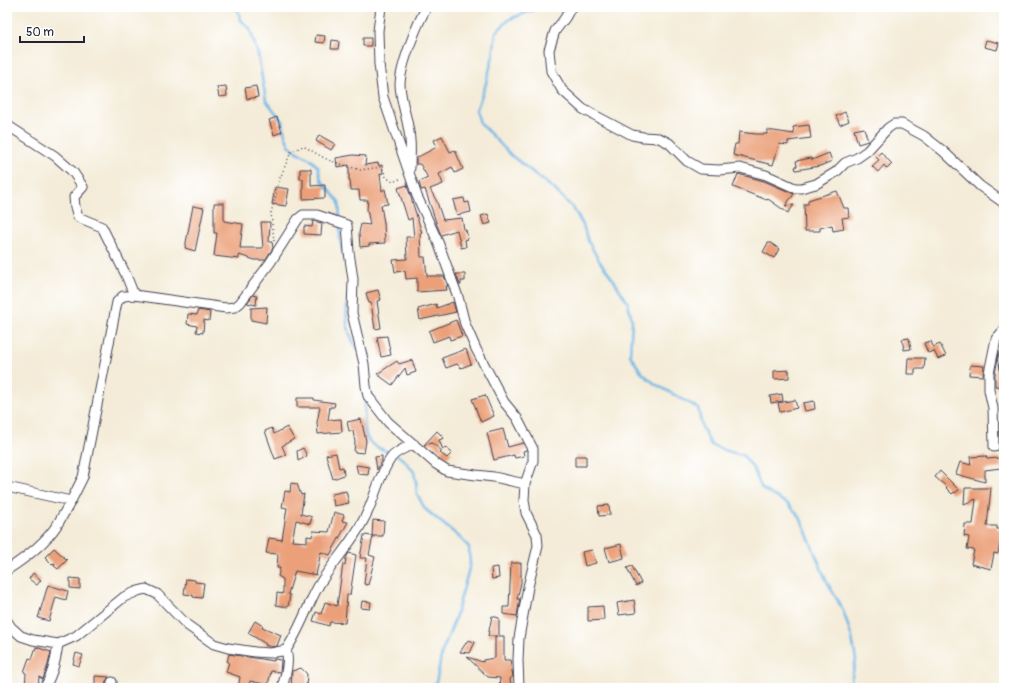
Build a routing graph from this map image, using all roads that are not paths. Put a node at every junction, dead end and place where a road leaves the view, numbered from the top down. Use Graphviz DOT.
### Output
graph roads {
  1 [pos="427,7"];
  2 [pos="571,7"];
  3 [pos="379,9"];
  4 [pos="7,125"];
  5 [pos="410,175"];
  6 [pos="1004,203"];
  7 [pos="134,295"];
  8 [pos="1004,330"];
  9 [pos="414,444"];
  10 [pos="994,447"];
  11 [pos="525,484"];
  12 [pos="7,487"];
  13 [pos="71,500"];
  14 [pos="7,570"];
  15 [pos="7,621"];
  16 [pos="58,644"];
  17 [pos="286,650"];
  18 [pos="44,688"];
  19 [pos="282,688"];
  20 [pos="519,688"];
  1 -- 5 [label="street"];
  2 -- 6 [label="street"];
  3 -- 5 [label="street"];
  4 -- 7 [label="street"];
  5 -- 11 [label="street"];
  7 -- 9 [label="street"];
  7 -- 13 [label="street"];
  8 -- 10 [label="street"];
  9 -- 11 [label="street"];
  9 -- 17 [label="street"];
  11 -- 20 [label="street"];
  12 -- 13 [label="street"];
  13 -- 14 [label="street"];
  15 -- 16 [label="street"];
  16 -- 17 [label="street"];
  16 -- 18 [label="street"];
  17 -- 19 [label="street"];
}
